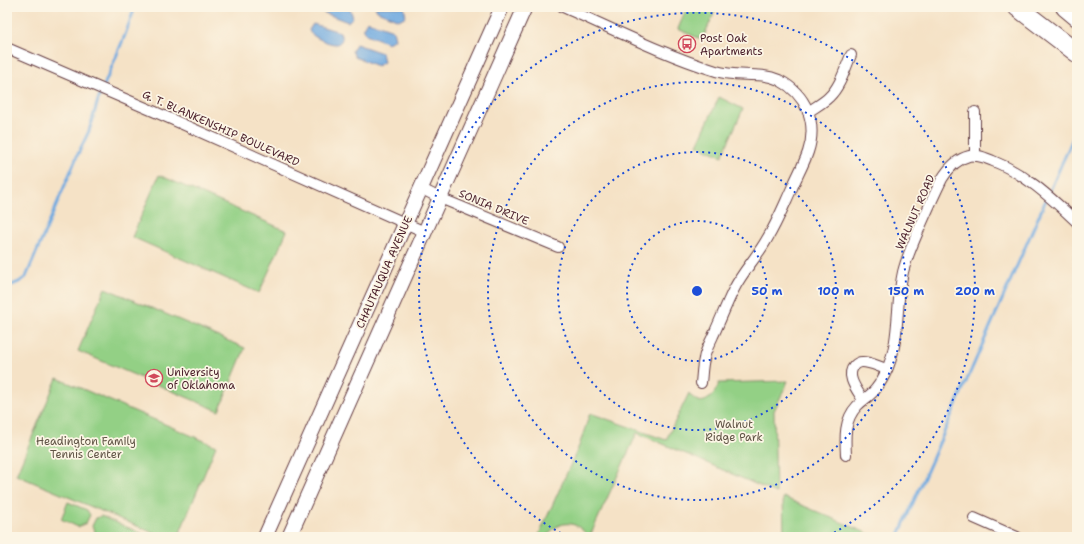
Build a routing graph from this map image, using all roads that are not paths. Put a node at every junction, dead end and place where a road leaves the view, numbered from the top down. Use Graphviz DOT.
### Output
graph roads {
  1 [pos="502,7"];
  2 [pos="525,7"];
  3 [pos="563,7"];
  4 [pos="1017,7"];
  5 [pos="1065,7"];
  6 [pos="1077,17"];
  7 [pos="7,48"];
  8 [pos="1077,53"];
  9 [pos="851,56"];
  10 [pos="808,112"];
  11 [pos="975,112"];
  12 [pos="975,156"];
  13 [pos="422,188"];
  14 [pos="440,198"];
  15 [pos="1077,222"];
  16 [pos="406,224"];
  17 [pos="424,232"];
  18 [pos="558,247"];
  19 [pos="887,369"];
  20 [pos="702,383"];
  21 [pos="863,400"];
  22 [pos="846,455"];
  23 [pos="974,518"];
  24 [pos="265,537"];
  25 [pos="289,537"];
  26 [pos="1017,537"];
  1 -- 13 [label="main road, CHAUTAUQUA AVENUE"];
  2 -- 14 [label="main road, CHAUTAUQUA AVENUE"];
  3 -- 10 [label="street"];
  4 -- 8 [label="highway"];
  5 -- 6 [label="highway"];
  7 -- 16 [label="street, G. T. BLANKENSHIP BOULEVARD"];
  9 -- 10 [label="street"];
  10 -- 20 [label="street"];
  11 -- 12 [label="street"];
  12 -- 15 [label="street"];
  12 -- 19 [label="street, WALNUT ROAD"];
  13 -- 14 [label="street, SONIA DRIVE"];
  13 -- 16 [label="main road, CHAUTAUQUA AVENUE"];
  14 -- 17 [label="main road, CHAUTAUQUA AVENUE"];
  14 -- 18 [label="street, SONIA DRIVE"];
  16 -- 17 [label="street, G. T. BLANKENSHIP BOULEVARD"];
  16 -- 24 [label="main road, CHAUTAUQUA AVENUE"];
  17 -- 25 [label="main road, CHAUTAUQUA AVENUE"];
  19 -- 21 [label="street, WALNUT ROAD"];
  19 -- 21 [label="street"];
  21 -- 22 [label="street, WALNUT ROAD"];
  23 -- 26 [label="street"];
}
